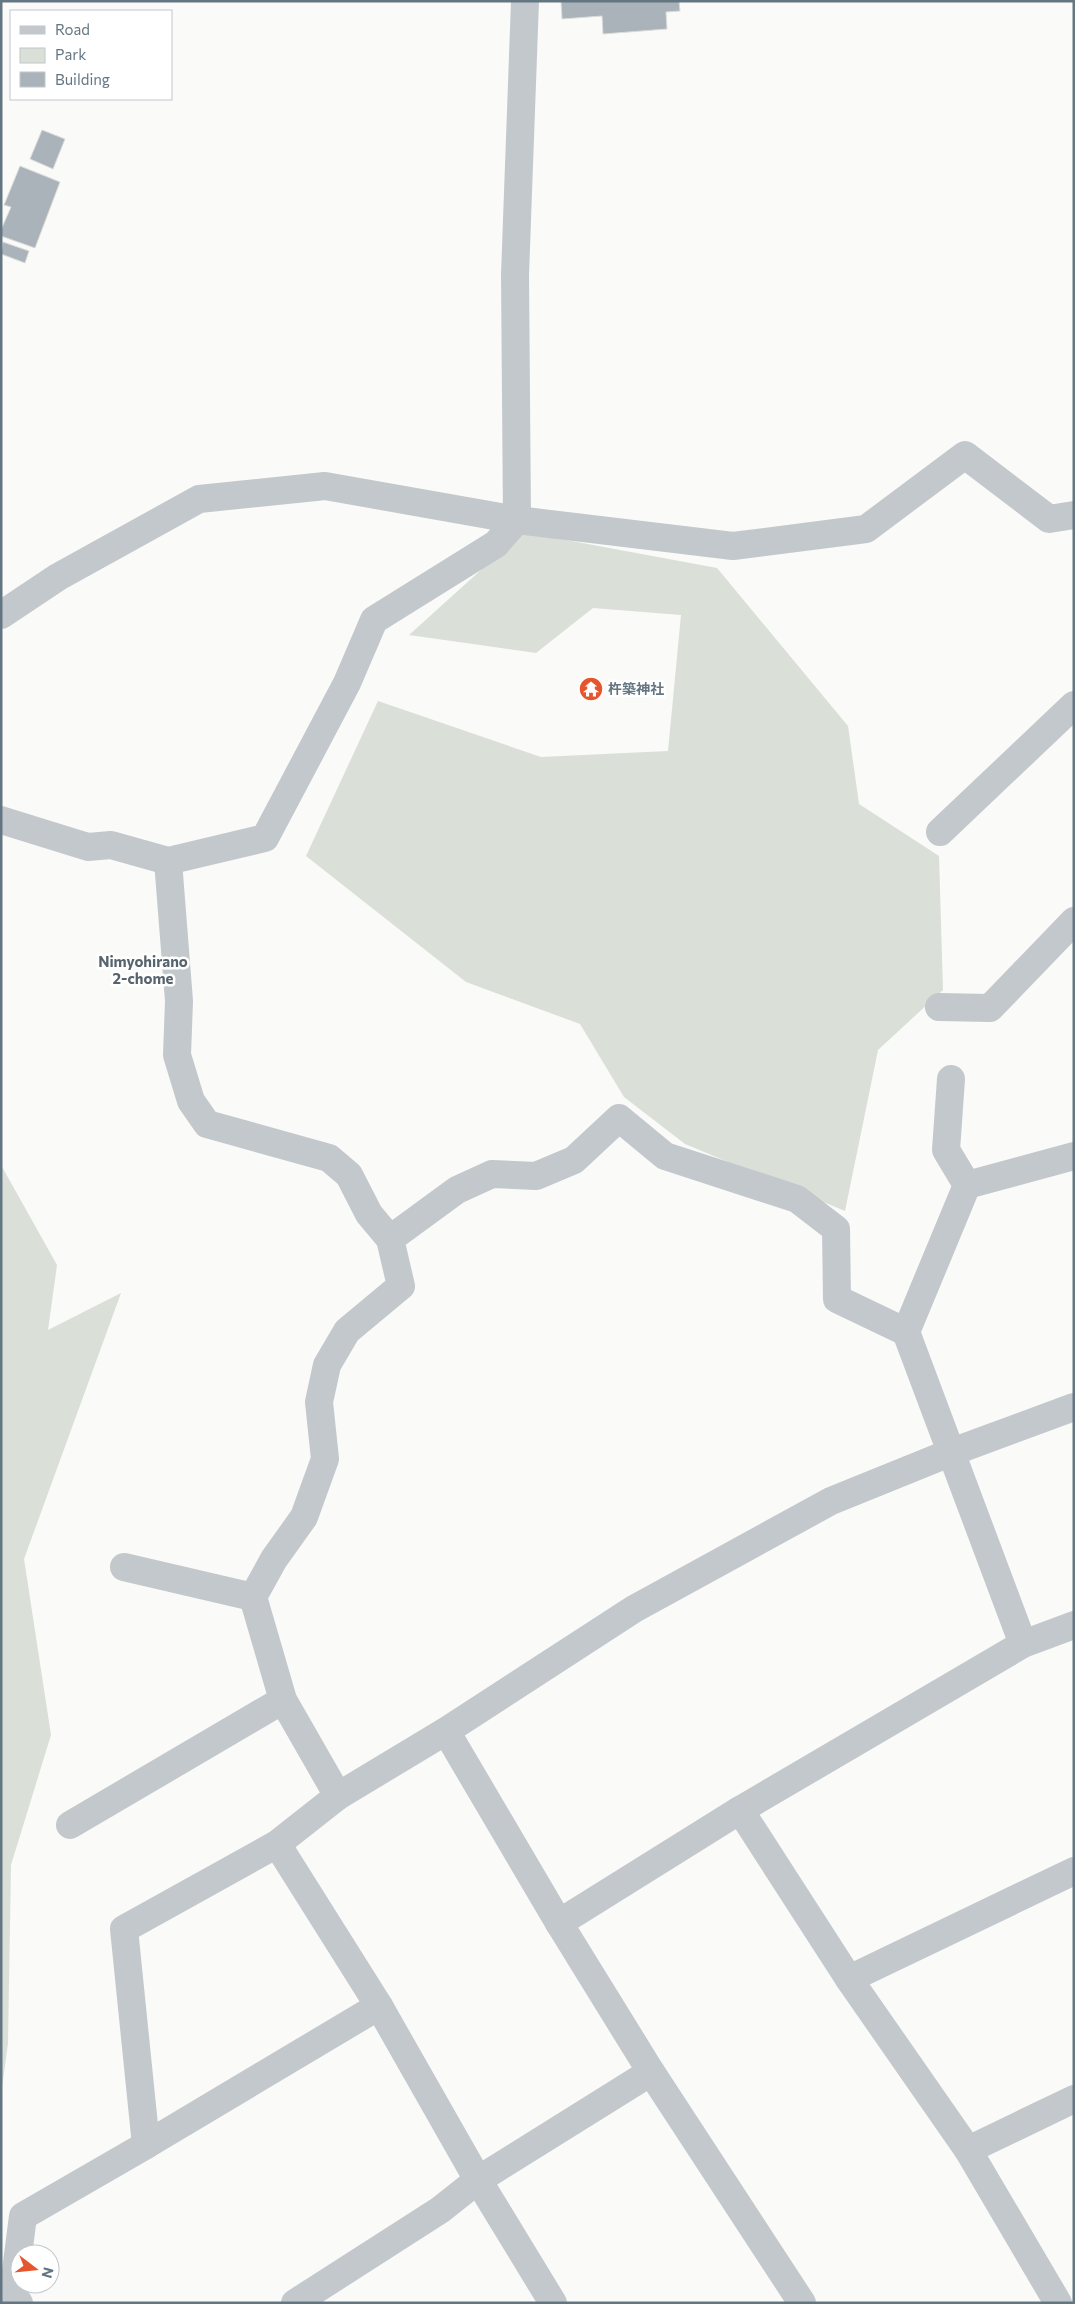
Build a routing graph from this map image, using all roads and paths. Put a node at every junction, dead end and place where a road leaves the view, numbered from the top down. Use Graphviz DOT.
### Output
graph roads {
  1 [pos="525,1"];
  2 [pos="1074,515"];
  3 [pos="517,520"];
  4 [pos="1,615"];
  5 [pos="1074,705"];
  6 [pos="1,820"];
  7 [pos="940,832"];
  8 [pos="168,861"];
  9 [pos="1074,921"];
  10 [pos="1064,946"];
  11 [pos="939,1007"];
  12 [pos="951,1080"];
  13 [pos="1074,1156"];
  14 [pos="968,1185"];
  15 [pos="390,1239"];
  16 [pos="906,1332"];
  17 [pos="1074,1407"];
  18 [pos="952,1452"];
  19 [pos="124,1567"];
  20 [pos="253,1597"];
  21 [pos="1074,1625"];
  22 [pos="1023,1644"];
  23 [pos="283,1700"];
  24 [pos="446,1731"];
  25 [pos="338,1796"];
  26 [pos="740,1810"];
  27 [pos="70,1825"];
  28 [pos="277,1844"];
  29 [pos="1074,1871"];
  30 [pos="559,1924"];
  31 [pos="849,1979"];
  32 [pos="379,2006"];
  33 [pos="651,2072"];
  34 [pos="1074,2099"];
  35 [pos="146,2145"];
  36 [pos="968,2150"];
  37 [pos="478,2180"];
  38 [pos="19,2303"];
  39 [pos="295,2303"];
  40 [pos="553,2303"];
  41 [pos="802,2303"];
  42 [pos="1058,2303"];
  1 -- 3 [label="street"];
  2 -- 3 [label="street"];
  3 -- 4 [label="street"];
  3 -- 8 [label="street"];
  5 -- 7 [label="street"];
  6 -- 8 [label="street"];
  8 -- 15 [label="street"];
  9 -- 10 [label="street"];
  10 -- 11 [label="street"];
  12 -- 14 [label="street"];
  13 -- 14 [label="street"];
  14 -- 16 [label="street"];
  15 -- 16 [label="street"];
  15 -- 20 [label="street"];
  16 -- 18 [label="street"];
  17 -- 18 [label="street"];
  18 -- 22 [label="street"];
  18 -- 24 [label="street"];
  19 -- 20 [label="street"];
  20 -- 23 [label="street"];
  21 -- 22 [label="street"];
  22 -- 26 [label="street"];
  23 -- 25 [label="street"];
  23 -- 27 [label="street"];
  24 -- 25 [label="street"];
  24 -- 30 [label="street"];
  25 -- 28 [label="street"];
  26 -- 30 [label="street"];
  26 -- 31 [label="street"];
  28 -- 32 [label="street"];
  28 -- 35 [label="street"];
  29 -- 31 [label="street"];
  30 -- 33 [label="street"];
  31 -- 36 [label="street"];
  32 -- 35 [label="street"];
  32 -- 37 [label="street"];
  33 -- 37 [label="street"];
  33 -- 41 [label="street"];
  34 -- 36 [label="street"];
  35 -- 38 [label="street"];
  36 -- 42 [label="street"];
  37 -- 39 [label="street"];
  37 -- 40 [label="street"];
}
